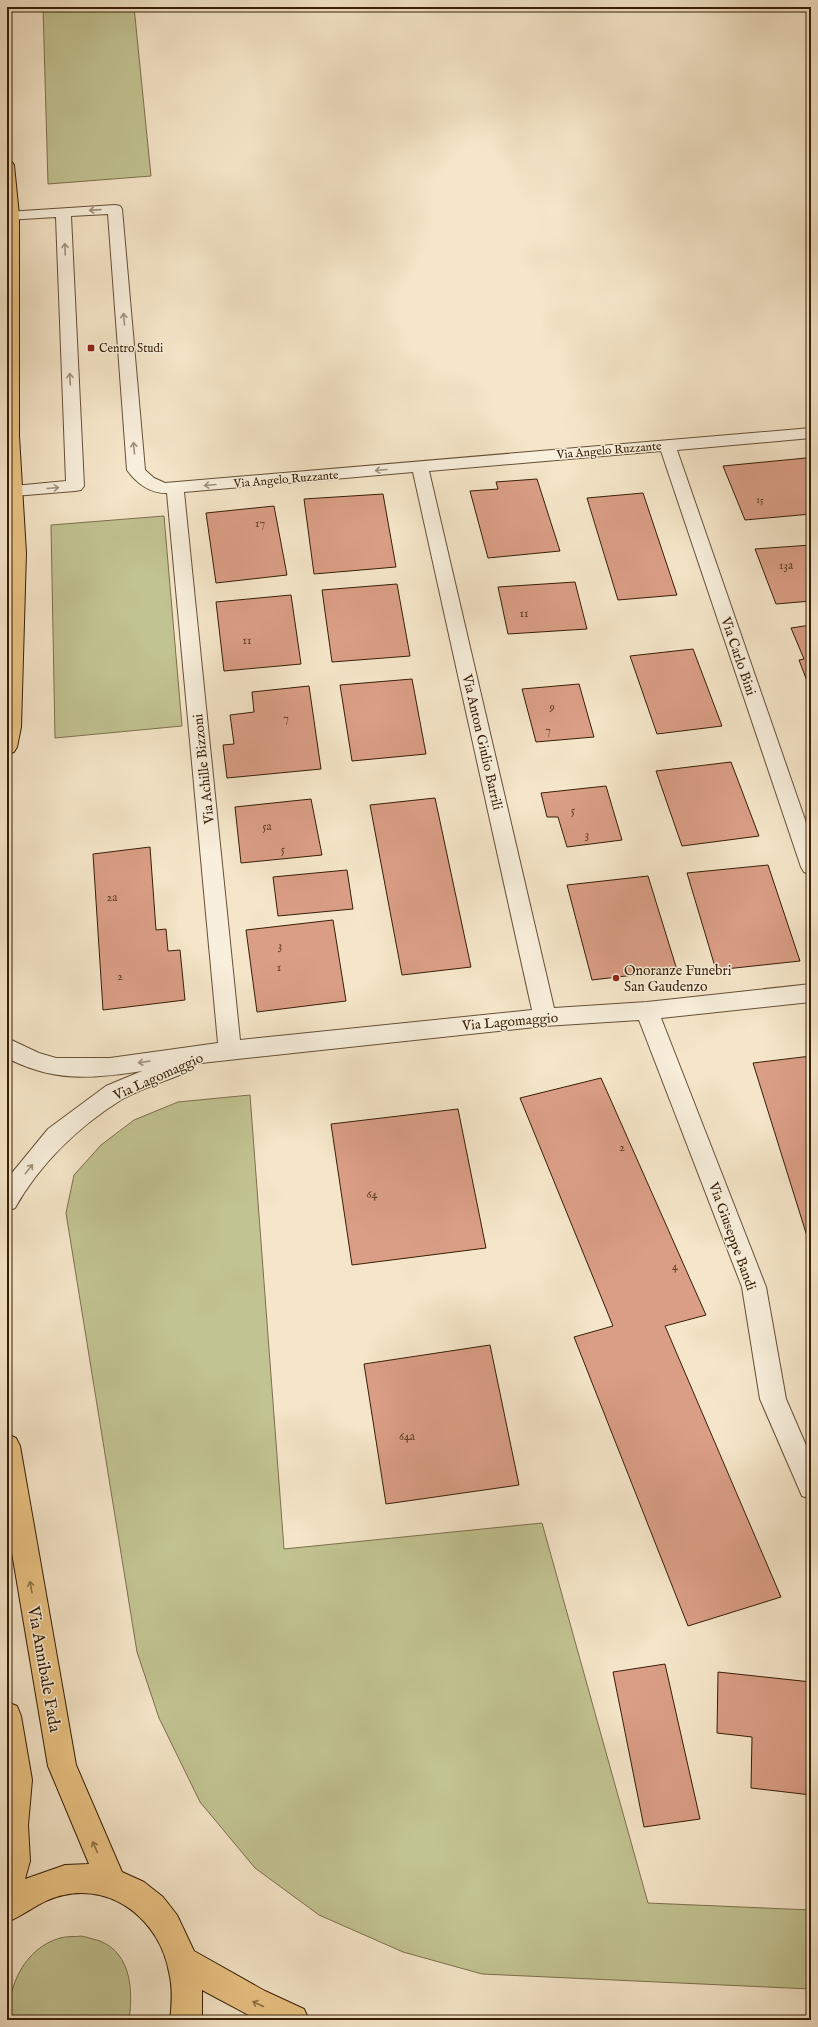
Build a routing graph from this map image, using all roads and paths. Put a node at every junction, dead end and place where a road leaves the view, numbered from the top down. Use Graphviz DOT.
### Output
graph roads {
  1 [pos="7,165"];
  2 [pos="63,213"];
  3 [pos="9,216"];
  4 [pos="811,433"];
  5 [pos="667,445"];
  6 [pos="420,467"];
  7 [pos="175,488"];
  8 [pos="14,491"];
  9 [pos="7,747"];
  10 [pos="811,867"];
  11 [pos="811,993"];
  12 [pos="647,1011"];
  13 [pos="546,1018"];
  14 [pos="7,1047"];
  15 [pos="220,1051"];
  16 [pos="7,1201"];
  17 [pos="7,1446"];
  18 [pos="811,1487"];
  19 [pos="7,1716"];
  20 [pos="112,1883"];
  21 [pos="7,1891"];
  22 [pos="7,1906"];
  23 [pos="183,1962"];
  24 [pos="186,2020"];
  25 [pos="293,2020"];
  1 -- 3 [label="main road"];
  2 -- 3 [label="street, Via Angelo Ruzzante"];
  7 -- 2 [label="street, Via Angelo Ruzzante, one-way"];
  8 -- 2 [label="street, one-way"];
  3 -- 8 [label="main road"];
  4 -- 5 [label="street, Via Angelo Ruzzante"];
  5 -- 6 [label="street, Via Angelo Ruzzante"];
  5 -- 10 [label="street, Via Carlo Bini"];
  6 -- 7 [label="street, Via Angelo Ruzzante, one-way"];
  6 -- 13 [label="street, Via Anton Giulio Barrili"];
  7 -- 15 [label="street, Via Achille Bizzoni"];
  8 -- 9 [label="main road"];
  11 -- 12 [label="street, Via Lagomaggio"];
  12 -- 13 [label="street, Via Lagomaggio"];
  12 -- 18 [label="street, Via Giuseppe Bandi"];
  13 -- 15 [label="street, Via Lagomaggio"];
  15 -- 14 [label="street, Via Lagomaggio, one-way"];
  16 -- 15 [label="street, Via Lagomaggio, one-way"];
  20 -- 17 [label="main road, Via Annibale Fada, one-way"];
  19 -- 21 [label="main road"];
  20 -- 22 [label="main road"];
  20 -- 23 [label="main road"];
  23 -- 24 [label="main road"];
  25 -- 23 [label="main road, one-way"];
}
